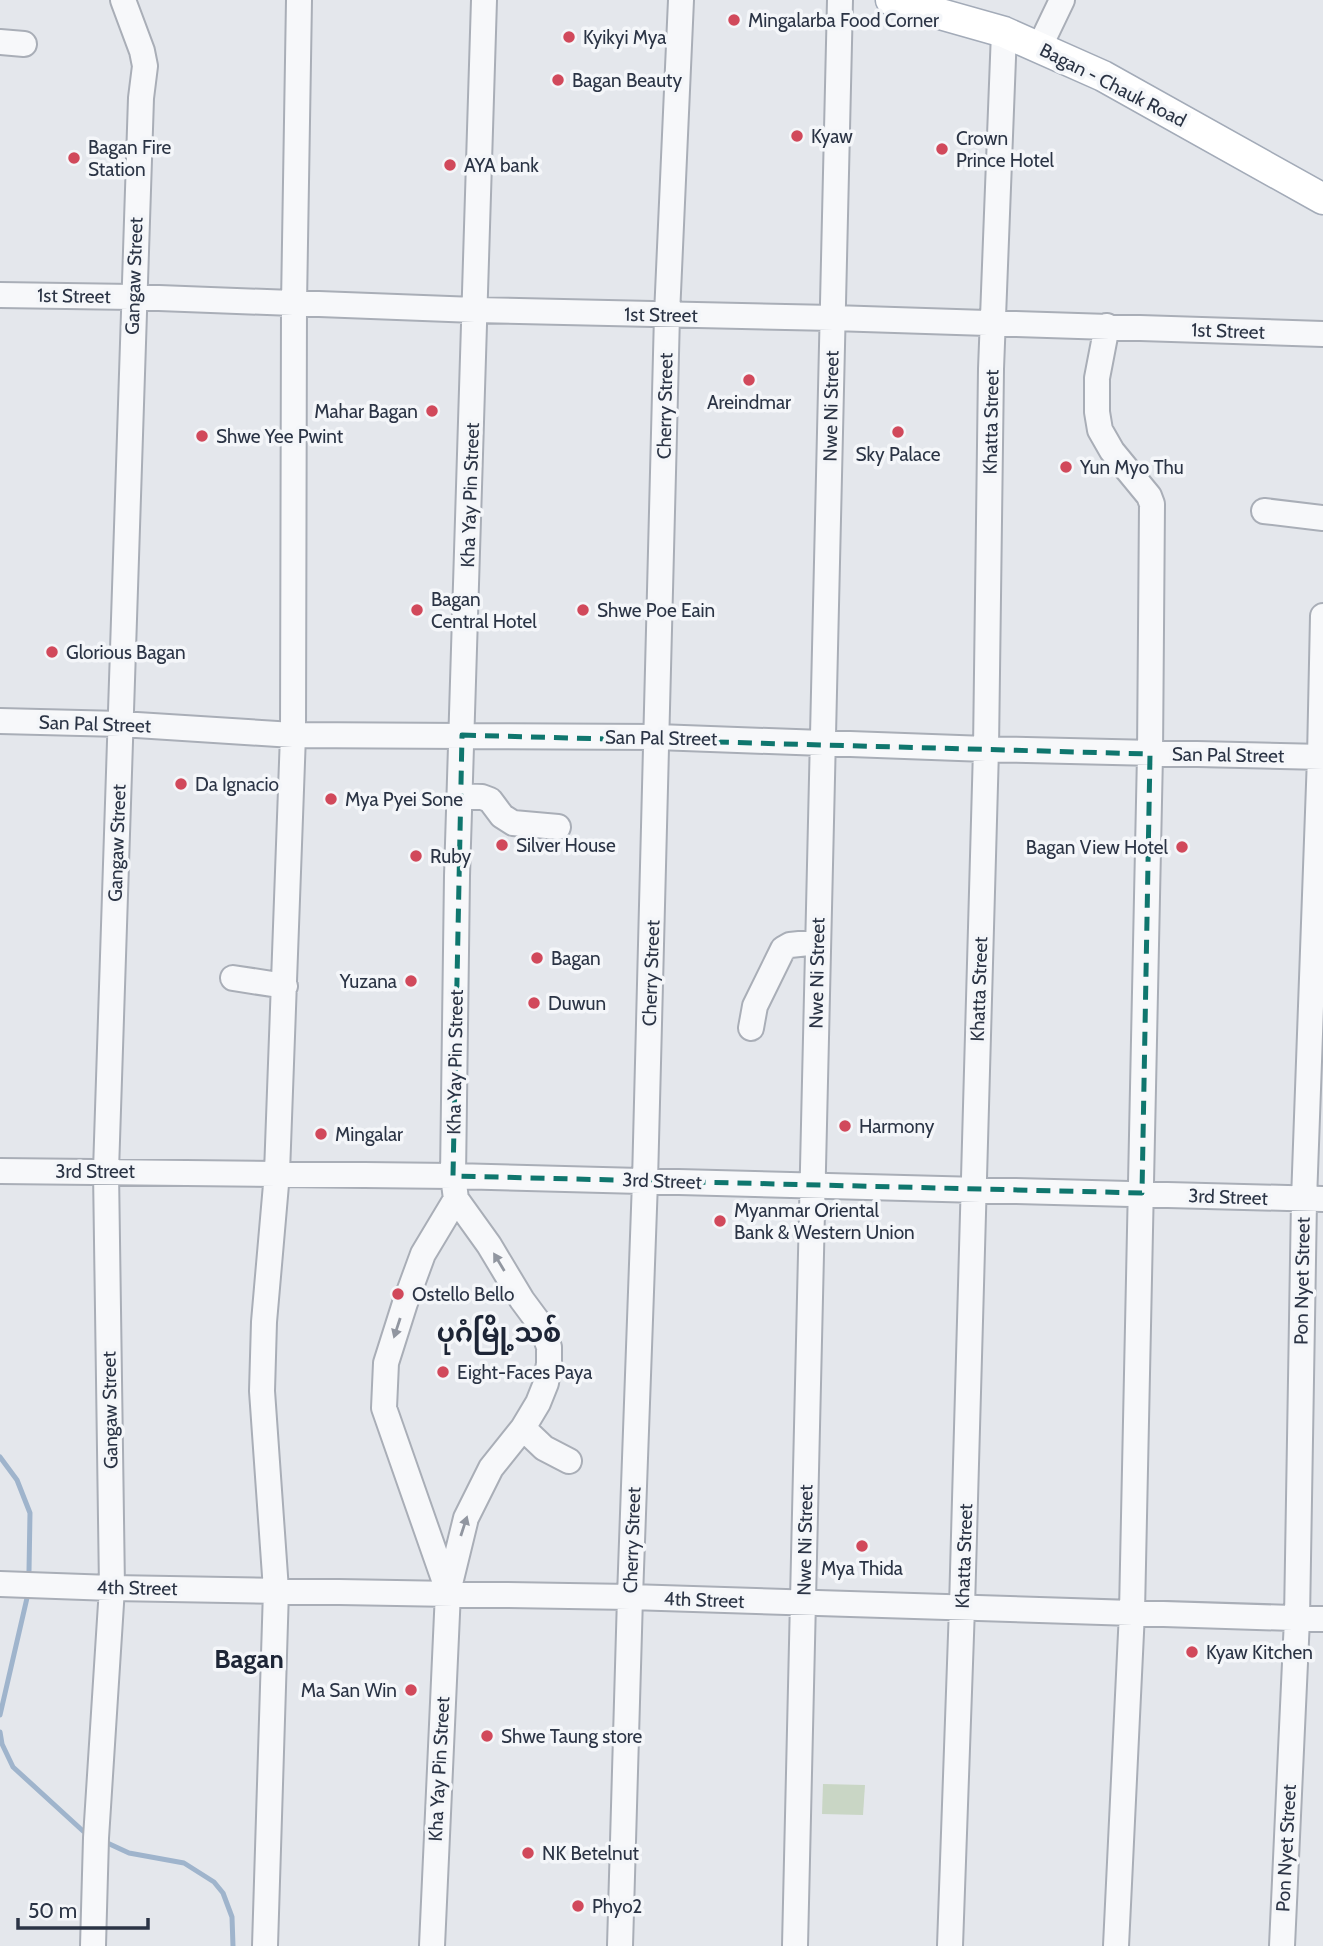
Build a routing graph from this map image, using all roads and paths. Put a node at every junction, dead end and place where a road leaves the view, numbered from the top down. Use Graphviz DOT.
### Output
graph roads {
  1 [pos="123,0"];
  2 [pos="299,0"];
  3 [pos="484,0"];
  4 [pos="681,0"];
  5 [pos="840,0"];
  6 [pos="891,0"];
  7 [pos="1062,0"];
  8 [pos="1004,32"];
  9 [pos="1039,48"];
  10 [pos="1323,199"];
  11 [pos="0,295"];
  12 [pos="133,297"];
  13 [pos="294,304"];
  14 [pos="475,310"];
  15 [pos="667,315"];
  16 [pos="833,318"];
  17 [pos="994,322"];
  18 [pos="1107,326"];
  19 [pos="1323,334"];
  20 [pos="1264,511"];
  21 [pos="1323,518"];
  22 [pos="1323,616"];
  23 [pos="0,721"];
  24 [pos="121,724"];
  25 [pos="293,735"];
  26 [pos="462,735"];
  27 [pos="657,737"];
  28 [pos="823,742"];
  29 [pos="986,749"];
  30 [pos="1150,754"];
  31 [pos="1322,757"];
  32 [pos="460,796"];
  33 [pos="558,827"];
  34 [pos="818,942"];
  35 [pos="233,978"];
  36 [pos="285,986"];
  37 [pos="751,1028"];
  38 [pos="0,1171"];
  39 [pos="106,1171"];
  40 [pos="277,1173"];
  41 [pos="645,1181"];
  42 [pos="813,1185"];
  43 [pos="454,1188"];
  44 [pos="974,1191"];
  45 [pos="1142,1193"];
  46 [pos="1313,1199"];
  47 [pos="523,1429"];
  48 [pos="569,1461"];
  49 [pos="0,1584"];
  50 [pos="112,1588"];
  51 [pos="276,1590"];
  52 [pos="448,1592"];
  53 [pos="630,1597"];
  54 [pos="804,1604"];
  55 [pos="962,1607"];
  56 [pos="1132,1612"];
  57 [pos="1297,1619"];
  58 [pos="1323,1619"];
  59 [pos="93,1946"];
  60 [pos="265,1946"];
  61 [pos="432,1946"];
  62 [pos="620,1946"];
  63 [pos="795,1946"];
  64 [pos="950,1946"];
  65 [pos="1116,1946"];
  66 [pos="1282,1946"];
  1 -- 12 [label="street, Gangaw Street"];
  2 -- 13 [label="street"];
  3 -- 14 [label="street, Kha Yay Pin Street"];
  4 -- 15 [label="street, Cherry Street"];
  5 -- 16 [label="street, Nwe Ni Street"];
  6 -- 8 [label="main road, Bagan - Chauk Road"];
  7 -- 9 [label="street"];
  8 -- 9 [label="main road, Bagan - Chauk Road"];
  8 -- 17 [label="street, Khatta Street"];
  9 -- 10 [label="main road, Bagan - Chauk Road"];
  11 -- 12 [label="street, 1st Street"];
  12 -- 13 [label="street, 1st Street"];
  12 -- 24 [label="street, Gangaw Street"];
  13 -- 14 [label="street, 1st Street"];
  13 -- 25 [label="street"];
  14 -- 15 [label="street, 1st Street"];
  14 -- 26 [label="street, Kha Yay Pin Street"];
  15 -- 16 [label="street, 1st Street"];
  15 -- 27 [label="street, Cherry Street"];
  16 -- 17 [label="street, 1st Street"];
  16 -- 28 [label="street, Nwe Ni Street"];
  17 -- 18 [label="street, 1st Street"];
  17 -- 29 [label="street, Khatta Street"];
  18 -- 19 [label="street, 1st Street"];
  18 -- 30 [label="street"];
  20 -- 21 [label="street"];
  22 -- 31 [label="street, Pon Nyet Street"];
  23 -- 24 [label="street, San Pal Street"];
  24 -- 25 [label="street, San Pal Street"];
  24 -- 39 [label="street, Gangaw Street"];
  25 -- 26 [label="street, San Pal Street"];
  25 -- 36 [label="street"];
  26 -- 27 [label="street, San Pal Street"];
  26 -- 32 [label="street, Kha Yay Pin Street"];
  27 -- 28 [label="street, San Pal Street"];
  27 -- 41 [label="street, Cherry Street"];
  28 -- 29 [label="street, San Pal Street"];
  28 -- 34 [label="street, Nwe Ni Street"];
  29 -- 30 [label="street, San Pal Street"];
  29 -- 44 [label="street, Khatta Street"];
  30 -- 31 [label="street, San Pal Street"];
  30 -- 45 [label="street"];
  31 -- 46 [label="street, Pon Nyet Street"];
  32 -- 33 [label="street"];
  32 -- 43 [label="street, Kha Yay Pin Street"];
  34 -- 37 [label="street"];
  34 -- 42 [label="street, Nwe Ni Street"];
  35 -- 36 [label="street"];
  36 -- 40 [label="street"];
  38 -- 39 [label="street, 3rd Street"];
  39 -- 40 [label="street, 3rd Street"];
  39 -- 50 [label="street, Gangaw Street"];
  40 -- 43 [label="street, 3rd Street"];
  40 -- 51 [label="street"];
  41 -- 42 [label="street, 3rd Street"];
  41 -- 43 [label="street, 3rd Street"];
  41 -- 53 [label="street, Cherry Street"];
  42 -- 44 [label="street, 3rd Street"];
  42 -- 54 [label="street, Nwe Ni Street"];
  47 -- 43 [label="street, Kha Yay Pin Street, one-way"];
  43 -- 52 [label="street, Kha Yay Pin Street, one-way"];
  44 -- 45 [label="street, 3rd Street"];
  44 -- 55 [label="street, Khatta Street"];
  45 -- 46 [label="street, 3rd Street"];
  45 -- 56 [label="street"];
  46 -- 57 [label="street, Pon Nyet Street"];
  47 -- 48 [label="street"];
  52 -- 47 [label="street, Kha Yay Pin Street, one-way"];
  49 -- 50 [label="street, 4th Street"];
  50 -- 51 [label="street, 4th Street"];
  50 -- 59 [label="street, Gangaw Street"];
  51 -- 52 [label="street, 4th Street"];
  51 -- 60 [label="street"];
  52 -- 53 [label="street, 4th Street"];
  52 -- 61 [label="street, Kha Yay Pin Street"];
  53 -- 54 [label="street, 4th Street"];
  53 -- 62 [label="street, Cherry Street"];
  54 -- 55 [label="street, 4th Street"];
  54 -- 63 [label="street, Nwe Ni Street"];
  55 -- 56 [label="street, 4th Street"];
  55 -- 64 [label="street, Khatta Street"];
  56 -- 57 [label="street, 4th Street"];
  56 -- 65 [label="street"];
  57 -- 58 [label="street, 4th Street"];
  57 -- 66 [label="street, Pon Nyet Street"];
}
